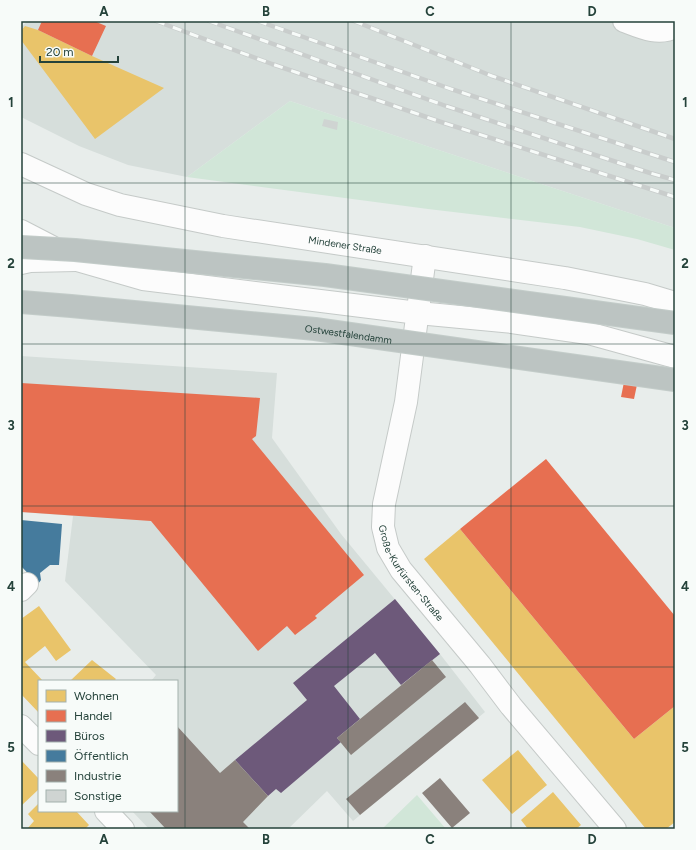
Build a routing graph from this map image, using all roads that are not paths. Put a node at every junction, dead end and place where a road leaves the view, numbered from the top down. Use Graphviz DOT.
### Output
graph roads {
  1 [pos="624,21"];
  2 [pos="675,27"];
  3 [pos="21,164"];
  4 [pos="21,231"];
  5 [pos="21,242"];
  6 [pos="21,247"];
  7 [pos="76,255"];
  8 [pos="425,256"];
  9 [pos="21,263"];
  10 [pos="21,302"];
  11 [pos="675,303"];
  12 [pos="418,313"];
  13 [pos="675,323"];
  14 [pos="675,357"];
  15 [pos="675,380"];
  16 [pos="21,726"];
  17 [pos="38,743"];
  18 [pos="107,812"];
  19 [pos="123,829"];
  20 [pos="615,829"];
  1 -- 2 [label="street"];
  3 -- 8 [label="street, Mindener Straße"];
  4 -- 7 [label="street"];
  5 -- 7 [label="highway, bridge"];
  6 -- 7 [label="highway, bridge"];
  7 -- 9 [label="street"];
  7 -- 12 [label="street"];
  7 -- 13 [label="highway, bridge"];
  8 -- 11 [label="street, Mindener Straße"];
  8 -- 12 [label="street, Große-Kurfürsten-Straße"];
  10 -- 15 [label="highway, Ostwestfalendamm, bridge"];
  12 -- 14 [label="street"];
  12 -- 20 [label="street, Große-Kurfürsten-Straße"];
  16 -- 17 [label="street"];
  18 -- 19 [label="street"];
}
